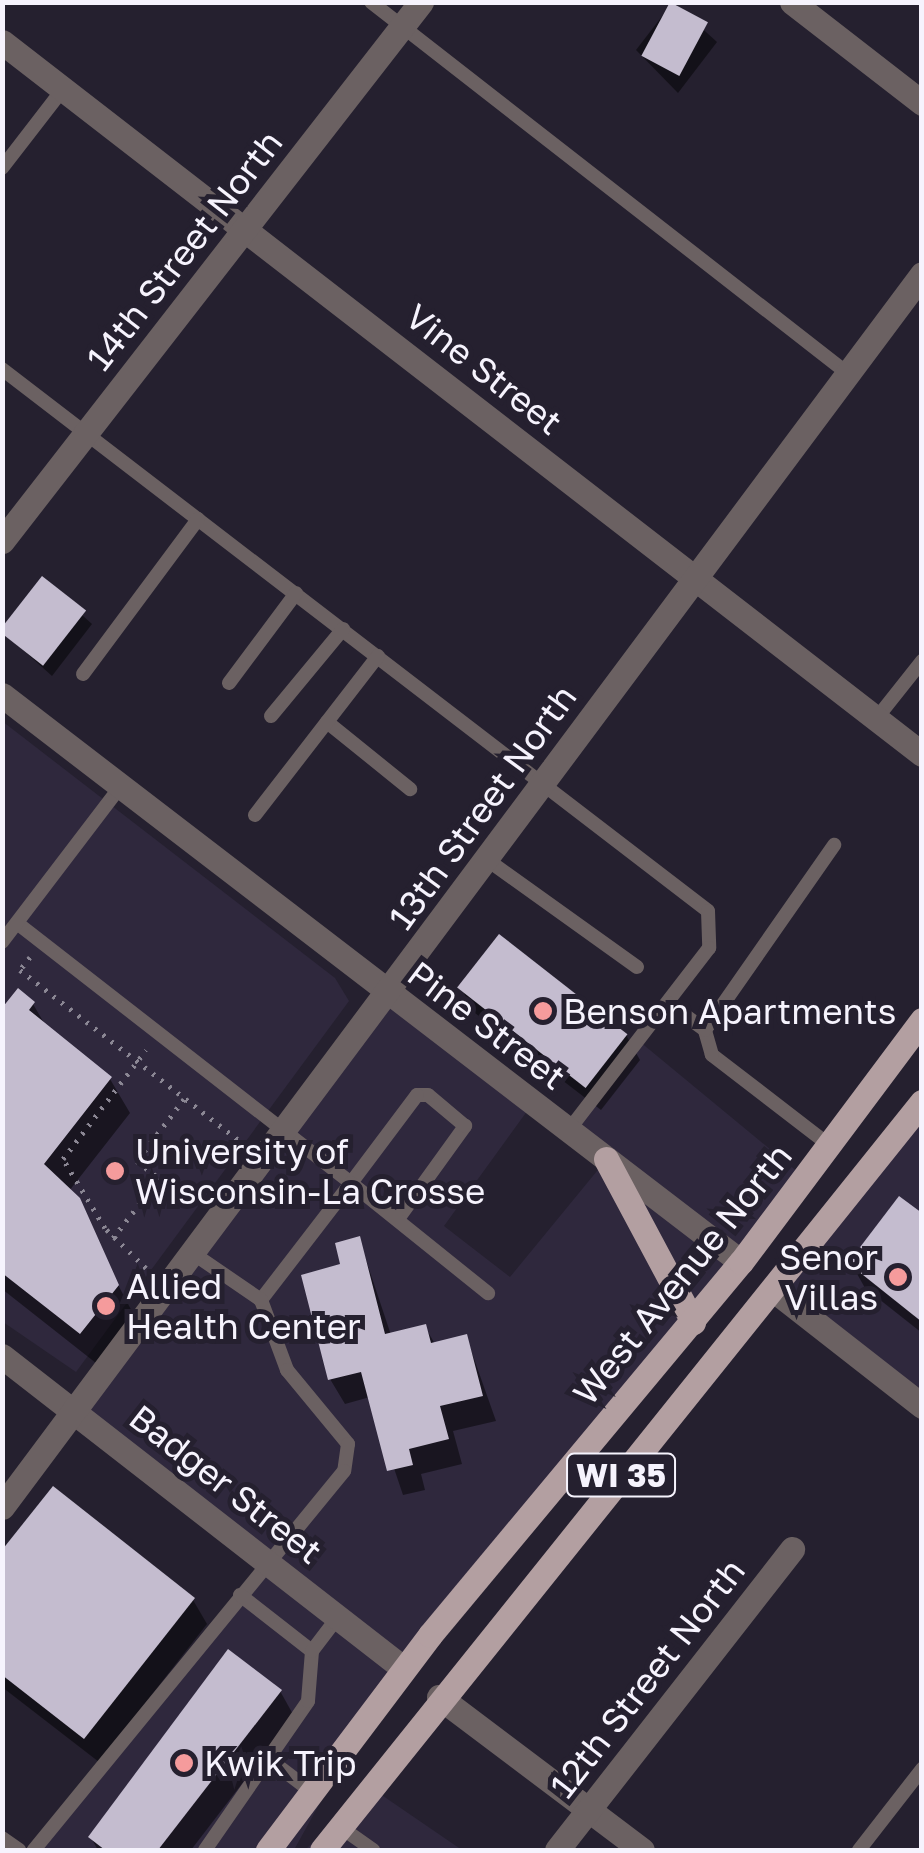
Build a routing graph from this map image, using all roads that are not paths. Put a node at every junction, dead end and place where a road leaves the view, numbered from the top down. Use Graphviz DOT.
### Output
graph roads {
  1 [pos="370,2"];
  2 [pos="421,2"];
  3 [pos="792,2"];
  4 [pos="402,27"];
  5 [pos="3,42"];
  6 [pos="63,89"];
  7 [pos="922,103"];
  8 [pos="2,168"];
  9 [pos="244,228"];
  10 [pos="922,274"];
  11 [pos="2,368"];
  12 [pos="847,372"];
  13 [pos="86,433"];
  14 [pos="198,519"];
  15 [pos="2,540"];
  16 [pos="690,574"];
  17 [pos="296,594"];
  18 [pos="343,629"];
  19 [pos="378,656"];
  20 [pos="922,662"];
  21 [pos="83,674"];
  22 [pos="230,683"];
  23 [pos="4,699"];
  24 [pos="271,716"];
  25 [pos="876,719"];
  26 [pos="326,722"];
  27 [pos="922,754"];
  28 [pos="545,784"];
  29 [pos="120,787"];
  30 [pos="410,789"];
  31 [pos="255,814"];
  32 [pos="834,844"];
  33 [pos="489,860"];
  34 [pos="17,923"];
  35 [pos="2,942"];
  36 [pos="637,967"];
  37 [pos="386,994"];
  38 [pos="668,1003"];
  39 [pos="922,1020"];
  40 [pos="704,1030"];
  41 [pos="922,1102"];
  42 [pos="284,1130"];
  43 [pos="569,1130"];
  44 [pos="829,1145"];
  45 [pos="606,1159"];
  46 [pos="351,1183"];
  47 [pos="398,1219"];
  48 [pos="191,1252"];
  49 [pos="741,1262"];
  50 [pos="775,1291"];
  51 [pos="488,1292"];
  52 [pos="261,1300"];
  53 [pos="692,1322"];
  54 [pos="6,1365"];
  55 [pos="922,1406"];
  56 [pos="76,1411"];
  57 [pos="2,1507"];
  58 [pos="792,1549"];
  59 [pos="267,1561"];
  60 [pos="240,1595"];
  61 [pos="338,1617"];
  62 [pos="312,1651"];
  63 [pos="404,1669"];
  64 [pos="439,1697"];
  65 [pos="270,1760"];
  66 [pos="922,1769"];
  67 [pos="312,1792"];
  68 [pos="588,1809"];
  69 [pos="340,1826"];
  70 [pos="2,1838"];
  71 [pos="19,1850"];
  72 [pos="34,1850"];
  73 [pos="207,1850"];
  74 [pos="268,1850"];
  75 [pos="322,1850"];
  76 [pos="373,1850"];
  77 [pos="557,1850"];
  78 [pos="642,1850"];
  79 [pos="858,1850"];
  1 -- 4 [label="lane"];
  2 -- 4 [label="street, 14th Street North"];
  3 -- 7 [label="street"];
  4 -- 9 [label="street, 14th Street North"];
  4 -- 12 [label="lane"];
  5 -- 6 [label="street, Vine Street"];
  6 -- 8 [label="lane"];
  6 -- 9 [label="street, Vine Street"];
  9 -- 13 [label="street, 14th Street North"];
  9 -- 16 [label="street, Vine Street"];
  10 -- 12 [label="street, 13th Street North"];
  11 -- 13 [label="lane"];
  12 -- 16 [label="street, 13th Street North"];
  13 -- 14 [label="lane"];
  13 -- 15 [label="street, 14th Street North"];
  14 -- 17 [label="lane"];
  14 -- 21 [label="lane"];
  16 -- 25 [label="street, Vine Street"];
  16 -- 28 [label="street, 13th Street North"];
  17 -- 18 [label="lane"];
  17 -- 22 [label="lane"];
  18 -- 19 [label="lane"];
  18 -- 24 [label="lane"];
  19 -- 26 [label="lane"];
  19 -- 28 [label="lane"];
  20 -- 25 [label="lane"];
  23 -- 29 [label="street, Pine Street"];
  25 -- 27 [label="street, Vine Street"];
  26 -- 30 [label="lane"];
  26 -- 31 [label="lane"];
  28 -- 33 [label="street, 13th Street North"];
  28 -- 38 [label="lane"];
  29 -- 34 [label="lane"];
  29 -- 37 [label="street, Pine Street"];
  32 -- 40 [label="lane"];
  33 -- 36 [label="lane"];
  33 -- 37 [label="street, 13th Street North"];
  34 -- 35 [label="lane"];
  34 -- 42 [label="lane"];
  37 -- 42 [label="street, 13th Street North"];
  37 -- 43 [label="street, Pine Street"];
  38 -- 40 [label="lane"];
  38 -- 43 [label="lane"];
  39 -- 44 [label="main road, West Avenue North / WI 35"];
  40 -- 44 [label="lane"];
  41 -- 50 [label="main road, WI 35"];
  42 -- 46 [label="lane"];
  42 -- 48 [label="street, 13th Street North"];
  43 -- 45 [label="street, Pine Street"];
  44 -- 49 [label="main road, West Avenue North / WI 35"];
  45 -- 49 [label="street, Pine Street"];
  45 -- 53 [label="main road"];
  46 -- 47 [label="lane"];
  46 -- 47 [label="lane"];
  46 -- 52 [label="lane"];
  47 -- 51 [label="lane"];
  48 -- 52 [label="lane"];
  48 -- 56 [label="street, 13th Street North"];
  49 -- 53 [label="main road, West Avenue North / WI 35"];
  50 -- 55 [label="street"];
  50 -- 64 [label="main road, WI 35"];
  52 -- 59 [label="lane"];
  53 -- 63 [label="main road, West Avenue North / WI 35"];
  54 -- 56 [label="street, Badger Street"];
  56 -- 57 [label="street"];
  56 -- 59 [label="street, Badger Street"];
  58 -- 68 [label="street, 12th Street North"];
  59 -- 60 [label="lane"];
  59 -- 61 [label="street, Badger Street"];
  60 -- 62 [label="lane"];
  60 -- 72 [label="lane"];
  61 -- 62 [label="lane"];
  61 -- 63 [label="street, Badger Street"];
  62 -- 65 [label="lane"];
  63 -- 67 [label="main road, West Avenue North / WI 35"];
  64 -- 68 [label="street"];
  64 -- 69 [label="main road, WI 35"];
  65 -- 67 [label="lane"];
  65 -- 73 [label="lane"];
  66 -- 79 [label="lane"];
  67 -- 74 [label="main road, West Avenue North / WI 35"];
  68 -- 77 [label="street, 12th Street North"];
  68 -- 78 [label="street"];
  69 -- 75 [label="main road, WI 35"];
  69 -- 76 [label="lane"];
  70 -- 71 [label="lane"];
}
